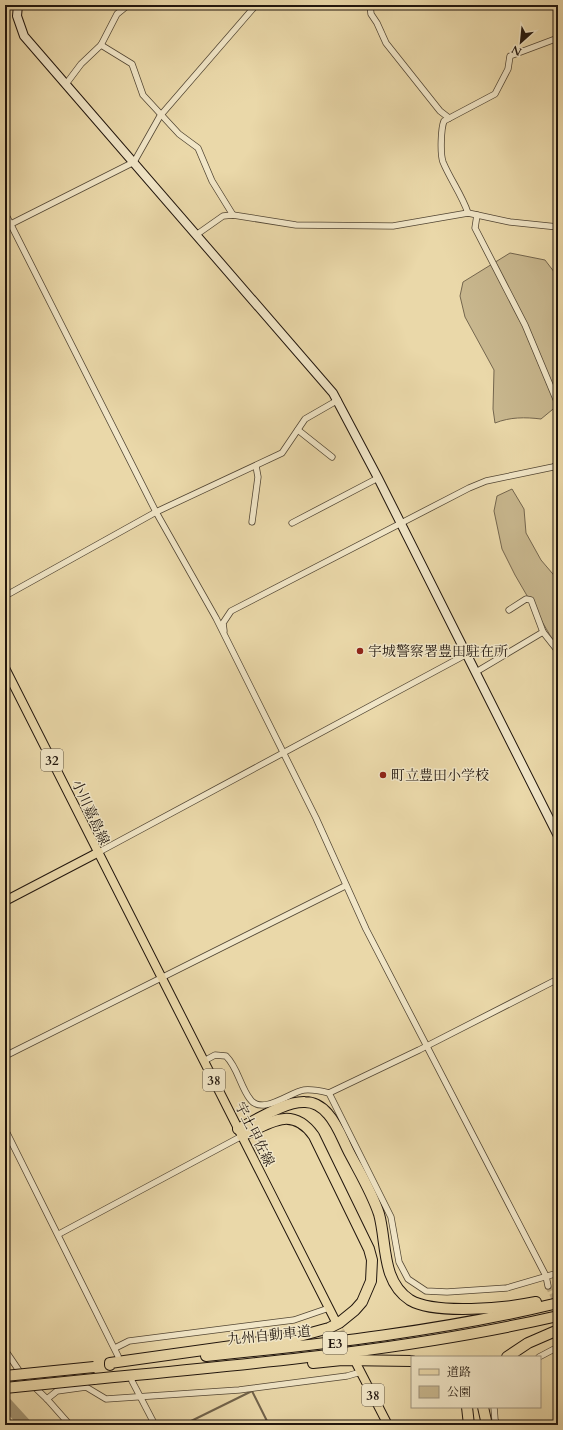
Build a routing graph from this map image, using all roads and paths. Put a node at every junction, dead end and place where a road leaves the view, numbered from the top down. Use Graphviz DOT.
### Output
graph roads {
  1 [pos="18,5"];
  2 [pos="128,5"];
  3 [pos="256,5"];
  4 [pos="370,5"];
  5 [pos="558,38"];
  6 [pos="101,45"];
  7 [pos="66,84"];
  8 [pos="160,116"];
  9 [pos="449,118"];
  10 [pos="134,162"];
  11 [pos="5,213"];
  12 [pos="468,213"];
  13 [pos="232,215"];
  14 [pos="477,215"];
  15 [pos="8,225"];
  16 [pos="558,227"];
  17 [pos="196,235"];
  18 [pos="338,400"];
  19 [pos="558,404"];
  20 [pos="298,430"];
  21 [pos="332,457"];
  22 [pos="558,464"];
  23 [pos="256,466"];
  24 [pos="378,478"];
  25 [pos="156,512"];
  26 [pos="252,522"];
  27 [pos="292,523"];
  28 [pos="401,523"];
  29 [pos="5,596"];
  30 [pos="509,610"];
  31 [pos="543,632"];
  32 [pos="224,635"];
  33 [pos="558,651"];
  34 [pos="467,654"];
  35 [pos="5,668"];
  36 [pos="476,672"];
  37 [pos="283,754"];
  38 [pos="558,836"];
  39 [pos="98,852"];
  40 [pos="345,886"];
  41 [pos="5,901"];
  42 [pos="162,977"];
  43 [pos="558,979"];
  44 [pos="427,1046"];
  45 [pos="5,1056"];
  46 [pos="204,1061"];
  47 [pos="329,1093"];
  48 [pos="5,1129"];
  49 [pos="240,1132"];
  50 [pos="59,1234"];
  51 [pos="558,1273"];
  52 [pos="546,1276"];
  53 [pos="548,1286"];
  54 [pos="558,1297"];
  55 [pos="558,1303"];
  56 [pos="329,1308"];
  57 [pos="558,1316"];
  58 [pos="335,1320"];
  59 [pos="558,1330"];
  60 [pos="115,1348"];
  61 [pos="558,1348"];
  62 [pos="5,1350"];
  63 [pos="118,1356"];
  64 [pos="509,1356"];
  65 [pos="541,1356"];
  66 [pos="411,1361"];
  67 [pos="110,1365"];
  68 [pos="359,1368"];
  69 [pos="183,1370"];
  70 [pos="5,1376"];
  71 [pos="132,1381"];
  72 [pos="5,1388"];
  73 [pos="140,1396"];
  74 [pos="47,1399"];
  75 [pos="467,1408"];
  76 [pos="483,1408"];
  77 [pos="494,1408"];
  78 [pos="70,1425"];
  79 [pos="155,1425"];
  80 [pos="388,1425"];
  81 [pos="470,1425"];
  82 [pos="487,1425"];
  83 [pos="498,1425"];
  1 -- 7 [label="street"];
  2 -- 6 [label="street"];
  3 -- 8 [label="street"];
  4 -- 9 [label="street"];
  5 -- 9 [label="street"];
  6 -- 7 [label="street"];
  6 -- 8 [label="street"];
  7 -- 10 [label="street"];
  8 -- 10 [label="street"];
  8 -- 13 [label="street"];
  9 -- 12 [label="street"];
  10 -- 15 [label="street"];
  10 -- 17 [label="street"];
  11 -- 15 [label="street"];
  12 -- 13 [label="street"];
  12 -- 14 [label="street"];
  13 -- 17 [label="street"];
  14 -- 16 [label="street"];
  14 -- 19 [label="street"];
  15 -- 25 [label="street"];
  17 -- 18 [label="street"];
  18 -- 20 [label="street"];
  18 -- 24 [label="street"];
  20 -- 21 [label="street"];
  20 -- 23 [label="street"];
  22 -- 28 [label="street"];
  23 -- 25 [label="street"];
  23 -- 26 [label="street"];
  24 -- 27 [label="street"];
  24 -- 28 [label="street"];
  25 -- 29 [label="street"];
  25 -- 32 [label="street"];
  28 -- 32 [label="street"];
  28 -- 34 [label="street"];
  30 -- 31 [label="street"];
  31 -- 33 [label="street"];
  31 -- 36 [label="street"];
  32 -- 37 [label="street"];
  34 -- 36 [label="street"];
  34 -- 37 [label="street"];
  35 -- 39 [label="main road, 小川嘉島線 / 32"];
  36 -- 38 [label="street"];
  37 -- 39 [label="street"];
  37 -- 40 [label="street"];
  39 -- 41 [label="main road, 小川嘉島線"];
  39 -- 42 [label="main road, 宇土甲佐線 / 38"];
  40 -- 42 [label="street"];
  40 -- 44 [label="street"];
  42 -- 45 [label="street"];
  42 -- 46 [label="main road, 宇土甲佐線 / 38"];
  43 -- 44 [label="street"];
  44 -- 47 [label="street"];
  44 -- 52 [label="street"];
  46 -- 47 [label="street"];
  46 -- 49 [label="main road, 宇土甲佐線 / 38"];
  47 -- 52 [label="street"];
  48 -- 50 [label="street"];
  49 -- 50 [label="street"];
  49 -- 54 [label="highway"];
  49 -- 56 [label="main road, 宇土甲佐線 / 38"];
  49 -- 67 [label="highway"];
  50 -- 60 [label="street"];
  51 -- 52 [label="street"];
  52 -- 53 [label="street"];
  55 -- 67 [label="highway, 九州自動車道 / E3"];
  56 -- 58 [label="main road, 宇土甲佐線 / 38"];
  56 -- 60 [label="street"];
  57 -- 69 [label="highway, 九州自動車道 / E3"];
  59 -- 64 [label="highway"];
  60 -- 63 [label="street"];
  61 -- 65 [label="street"];
  62 -- 74 [label="street"];
  66 -- 69 [label="highway"];
  67 -- 70 [label="highway, 九州自動車道 / E3, bridge"];
  68 -- 73 [label="street"];
  68 -- 80 [label="main road, 38"];
  69 -- 72 [label="highway, 九州自動車道 / E3, bridge"];
  71 -- 73 [label="street"];
  73 -- 74 [label="street"];
  73 -- 79 [label="street"];
  74 -- 78 [label="street"];
  75 -- 81 [label="highway"];
  76 -- 82 [label="highway"];
  77 -- 83 [label="street"];
}
